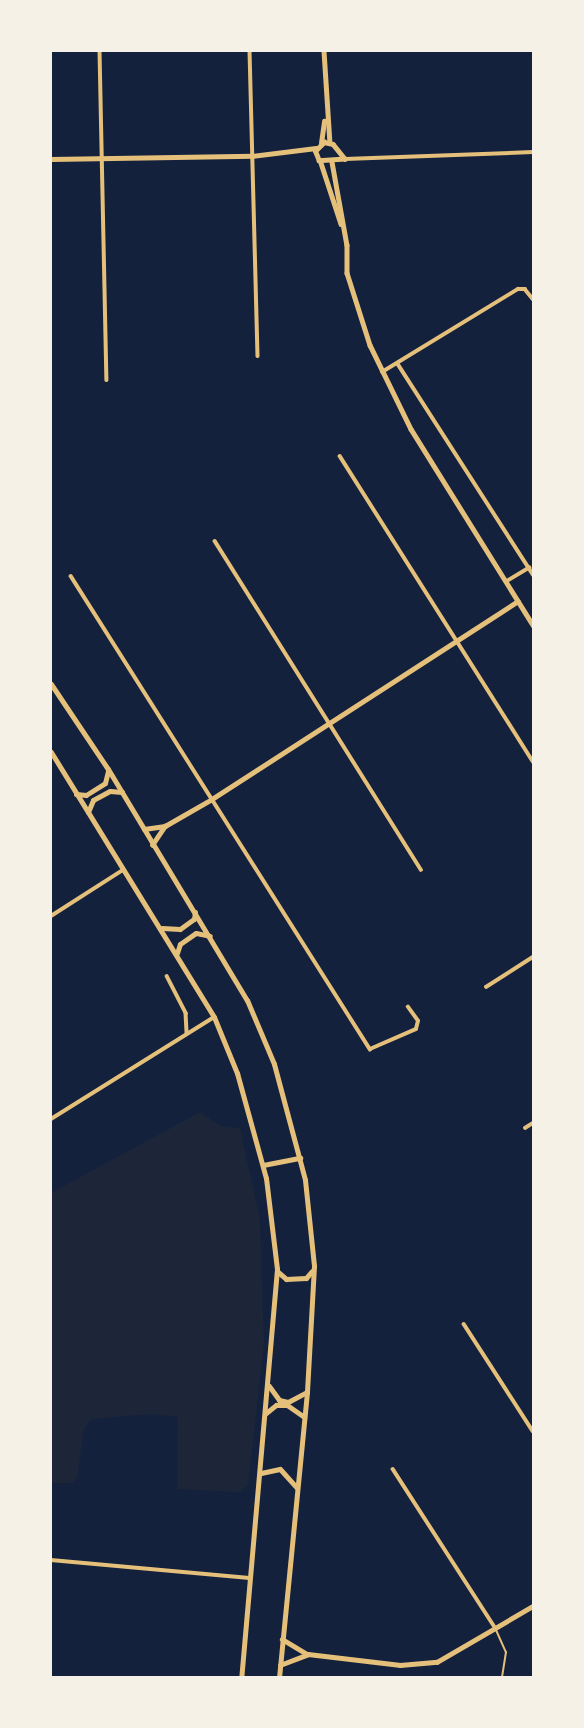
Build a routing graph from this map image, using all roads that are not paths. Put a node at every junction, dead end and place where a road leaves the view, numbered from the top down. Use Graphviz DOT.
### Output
graph roads {
  1 [pos="100,51"];
  2 [pos="250,51"];
  3 [pos="324,51"];
  4 [pos="325,117"];
  5 [pos="321,143"];
  6 [pos="330,143"];
  7 [pos="316,148"];
  8 [pos="533,152"];
  9 [pos="296,153"];
  10 [pos="253,156"];
  11 [pos="102,157"];
  12 [pos="316,157"];
  13 [pos="51,159"];
  14 [pos="345,159"];
  15 [pos="332,162"];
  16 [pos="321,163"];
  17 [pos="347,245"];
  18 [pos="533,299"];
  19 [pos="258,356"];
  20 [pos="398,364"];
  21 [pos="382,372"];
  22 [pos="107,380"];
  23 [pos="340,456"];
  24 [pos="215,541"];
  25 [pos="528,568"];
  26 [pos="533,574"];
  27 [pos="71,576"];
  28 [pos="506,582"];
  29 [pos="518,601"];
  30 [pos="533,625"];
  31 [pos="455,640"];
  32 [pos="51,684"];
  33 [pos="327,724"];
  34 [pos="51,752"];
  35 [pos="533,761"];
  36 [pos="108,769"];
  37 [pos="122,792"];
  38 [pos="76,794"];
  39 [pos="212,799"];
  40 [pos="88,813"];
  41 [pos="165,826"];
  42 [pos="142,828"];
  43 [pos="152,845"];
  44 [pos="125,869"];
  45 [pos="421,870"];
  46 [pos="193,907"];
  47 [pos="51,916"];
  48 [pos="162,928"];
  49 [pos="210,936"];
  50 [pos="177,954"];
  51 [pos="533,957"];
  52 [pos="167,976"];
  53 [pos="486,987"];
  54 [pos="408,1007"];
  55 [pos="214,1017"];
  56 [pos="187,1034"];
  57 [pos="51,1119"];
  58 [pos="533,1123"];
  59 [pos="525,1128"];
  60 [pos="300,1158"];
  61 [pos="263,1165"];
  62 [pos="314,1266"];
  63 [pos="277,1269"];
  64 [pos="464,1324"];
  65 [pos="269,1386"];
  66 [pos="307,1392"];
  67 [pos="266,1413"];
  68 [pos="304,1417"];
  69 [pos="533,1431"];
  70 [pos="393,1469"];
  71 [pos="261,1473"];
  72 [pos="297,1488"];
  73 [pos="51,1560"];
  74 [pos="250,1578"];
  75 [pos="533,1606"];
  76 [pos="496,1629"];
  77 [pos="282,1639"];
  78 [pos="308,1654"];
  79 [pos="280,1666"];
  80 [pos="241,1677"];
  81 [pos="279,1677"];
  82 [pos="502,1677"];
  1 -- 11 [label="street"];
  2 -- 10 [label="street"];
  3 -- 4 [label="street"];
  4 -- 5 [label="street"];
  4 -- 6 [label="street"];
  5 -- 6 [label="street"];
  5 -- 7 [label="street"];
  6 -- 14 [label="street"];
  7 -- 9 [label="street"];
  7 -- 12 [label="street"];
  8 -- 14 [label="street"];
  9 -- 10 [label="street"];
  9 -- 12 [label="street"];
  10 -- 11 [label="street"];
  10 -- 19 [label="street"];
  11 -- 13 [label="street"];
  11 -- 22 [label="street"];
  12 -- 16 [label="street"];
  14 -- 15 [label="street"];
  15 -- 16 [label="street"];
  15 -- 17 [label="street"];
  16 -- 17 [label="street"];
  17 -- 21 [label="street"];
  18 -- 20 [label="street"];
  20 -- 21 [label="street"];
  20 -- 25 [label="street"];
  21 -- 28 [label="street"];
  23 -- 31 [label="street"];
  24 -- 33 [label="street"];
  25 -- 26 [label="street"];
  25 -- 28 [label="street"];
  27 -- 39 [label="street"];
  28 -- 29 [label="street"];
  29 -- 30 [label="street"];
  29 -- 31 [label="street"];
  31 -- 33 [label="street"];
  31 -- 35 [label="street"];
  32 -- 36 [label="main road"];
  33 -- 39 [label="street"];
  33 -- 45 [label="street"];
  34 -- 38 [label="main road"];
  36 -- 37 [label="main road"];
  36 -- 38 [label="main road"];
  37 -- 40 [label="main road"];
  37 -- 42 [label="main road"];
  38 -- 40 [label="main road"];
  39 -- 41 [label="street"];
  39 -- 54 [label="street"];
  40 -- 44 [label="main road"];
  41 -- 42 [label="street"];
  41 -- 43 [label="street"];
  42 -- 43 [label="main road"];
  43 -- 46 [label="main road"];
  44 -- 47 [label="street"];
  44 -- 48 [label="main road"];
  46 -- 48 [label="main road"];
  46 -- 49 [label="main road"];
  48 -- 50 [label="main road"];
  49 -- 50 [label="main road"];
  49 -- 60 [label="main road"];
  50 -- 55 [label="main road"];
  51 -- 53 [label="street"];
  52 -- 56 [label="street"];
  55 -- 56 [label="street"];
  55 -- 61 [label="main road"];
  56 -- 57 [label="street"];
  58 -- 59 [label="street"];
  60 -- 61 [label="main road"];
  60 -- 62 [label="main road"];
  61 -- 63 [label="main road"];
  62 -- 63 [label="main road"];
  62 -- 66 [label="main road"];
  63 -- 65 [label="main road"];
  64 -- 69 [label="street"];
  65 -- 66 [label="main road"];
  65 -- 67 [label="main road"];
  66 -- 68 [label="main road"];
  67 -- 68 [label="main road"];
  67 -- 71 [label="main road"];
  68 -- 72 [label="main road"];
  70 -- 76 [label="street"];
  71 -- 72 [label="main road"];
  71 -- 74 [label="main road"];
  72 -- 77 [label="main road"];
  73 -- 74 [label="street"];
  74 -- 80 [label="main road"];
  75 -- 76 [label="street"];
  76 -- 78 [label="street"];
  76 -- 82 [label="lane"];
  77 -- 78 [label="street"];
  77 -- 79 [label="main road"];
  78 -- 79 [label="street"];
  79 -- 81 [label="main road"];
}
